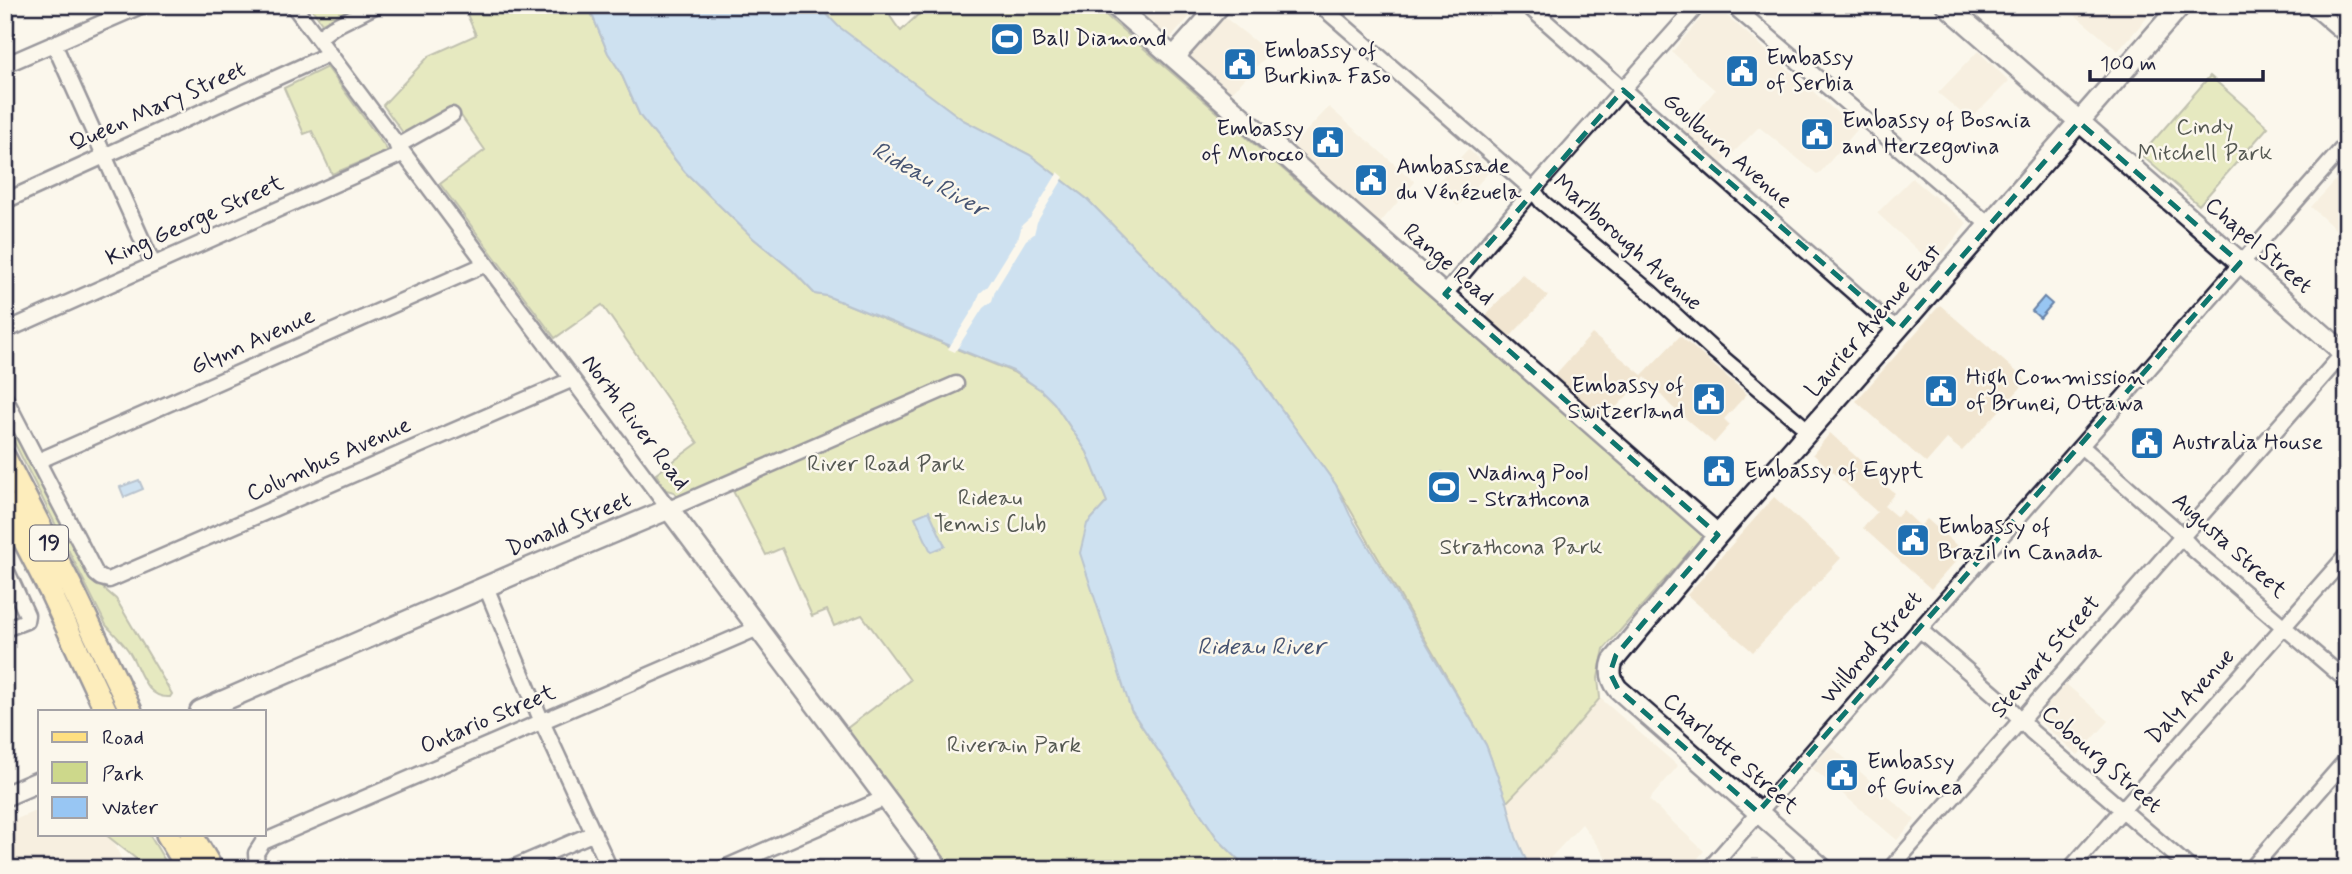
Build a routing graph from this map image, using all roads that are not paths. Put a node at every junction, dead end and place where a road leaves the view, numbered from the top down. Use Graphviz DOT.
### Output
graph roads {
  1 [pos="143,5"];
  2 [pos="293,5"];
  3 [pos="377,5"];
  4 [pos="1114,5"];
  5 [pos="1220,5"];
  6 [pos="1320,5"];
  7 [pos="1527,5"];
  8 [pos="1698,5"];
  9 [pos="1732,5"];
  10 [pos="1946,5"];
  11 [pos="2182,5"];
  12 [pos="2312,5"];
  13 [pos="2347,36"];
  14 [pos="318,38"];
  15 [pos="54,44"];
  16 [pos="330,54"];
  17 [pos="1176,59"];
  18 [pos="5,65"];
  19 [pos="1623,90"];
  20 [pos="453,115"];
  21 [pos="2079,122"];
  22 [pos="2347,143"];
  23 [pos="400,150"];
  24 [pos="105,156"];
  25 [pos="1534,190"];
  26 [pos="5,201"];
  27 [pos="1989,225"];
  28 [pos="2241,263"];
  29 [pos="153,264"];
  30 [pos="486,264"];
  31 [pos="1445,294"];
  32 [pos="1899,329"];
  33 [pos="5,331"];
  34 [pos="2345,354"];
  35 [pos="571,380"];
  36 [pos="957,384"];
  37 [pos="5,398"];
  38 [pos="1809,431"];
  39 [pos="2081,446"];
  40 [pos="5,458"];
  41 [pos="38,461"];
  42 [pos="5,503"];
  43 [pos="669,509"];
  44 [pos="1718,536"];
  45 [pos="2182,537"];
  46 [pos="2347,555"];
  47 [pos="5,568"];
  48 [pos="486,587"];
  49 [pos="2284,626"];
  50 [pos="758,628"];
  51 [pos="5,629"];
  52 [pos="1919,629"];
  53 [pos="73,639"];
  54 [pos="1610,673"];
  55 [pos="2347,681"];
  56 [pos="97,710"];
  57 [pos="106,710"];
  58 [pos="131,710"];
  59 [pos="202,710"];
  60 [pos="2021,719"];
  61 [pos="542,722"];
  62 [pos="2347,759"];
  63 [pos="38,782"];
  64 [pos="5,796"];
  65 [pos="885,798"];
  66 [pos="2123,808"];
  67 [pos="1758,812"];
  68 [pos="594,833"];
  69 [pos="168,836"];
  70 [pos="192,836"];
  71 [pos="188,869"];
  72 [pos="212,869"];
  73 [pos="257,869"];
  74 [pos="510,869"];
  75 [pos="610,869"];
  76 [pos="722,869"];
  77 [pos="939,869"];
  78 [pos="1709,869"];
  79 [pos="1823,869"];
  80 [pos="1891,869"];
  81 [pos="2070,869"];
  82 [pos="2191,869"];
  83 [pos="2251,869"];
  1 -- 15 [label="street"];
  2 -- 14 [label="street, North River Road"];
  3 -- 14 [label="street"];
  4 -- 17 [label="street, Range Road"];
  5 -- 17 [label="street"];
  6 -- 25 [label="street, Marlborough Avenue"];
  7 -- 19 [label="street, Goulburn Avenue"];
  8 -- 19 [label="street"];
  9 -- 27 [label="street"];
  10 -- 21 [label="street, Chapel Street"];
  11 -- 21 [label="street, Laurier Avenue East"];
  12 -- 13 [label="street"];
  14 -- 16 [label="street, North River Road"];
  15 -- 18 [label="street"];
  15 -- 24 [label="street"];
  16 -- 23 [label="street, North River Road"];
  16 -- 24 [label="street, Queen Mary Street"];
  17 -- 31 [label="street, Range Road"];
  19 -- 25 [label="street"];
  19 -- 32 [label="street, Goulburn Avenue"];
  20 -- 23 [label="street, King George Street"];
  21 -- 27 [label="street, Laurier Avenue East"];
  21 -- 28 [label="street, Chapel Street"];
  22 -- 28 [label="street, Wilbrod Street"];
  23 -- 29 [label="street, King George Street"];
  23 -- 30 [label="street, North River Road"];
  24 -- 26 [label="street, Queen Mary Street"];
  24 -- 29 [label="street"];
  25 -- 31 [label="street"];
  25 -- 38 [label="street, Marlborough Avenue"];
  27 -- 32 [label="street, Laurier Avenue East"];
  28 -- 34 [label="street, Chapel Street"];
  28 -- 39 [label="street, Wilbrod Street"];
  29 -- 33 [label="street, King George Street"];
  30 -- 35 [label="street, North River Road"];
  30 -- 41 [label="street, Glynn Avenue"];
  31 -- 44 [label="street, Range Road"];
  32 -- 38 [label="street, Laurier Avenue East"];
  34 -- 45 [label="street, Stewart Street"];
  35 -- 41 [label="street, Columbus Avenue"];
  35 -- 43 [label="street, North River Road"];
  36 -- 43 [label="street, Donald Street"];
  37 -- 41 [label="street"];
  38 -- 44 [label="street, Laurier Avenue East"];
  39 -- 45 [label="street, Augusta Street"];
  39 -- 52 [label="street, Wilbrod Street"];
  40 -- 58 [label="main road, 19"];
  42 -- 53 [label="main road, 19"];
  43 -- 48 [label="street, Donald Street"];
  43 -- 50 [label="street, North River Road"];
  44 -- 54 [label="street, Laurier Avenue East"];
  45 -- 49 [label="street, Augusta Street"];
  45 -- 60 [label="street, Stewart Street"];
  46 -- 49 [label="street, Daly Avenue"];
  47 -- 51 [label="street"];
  48 -- 59 [label="street, Donald Street"];
  48 -- 61 [label="street"];
  49 -- 55 [label="street, Augusta Street"];
  49 -- 66 [label="street, Daly Avenue"];
  50 -- 61 [label="street, Ontario Street"];
  50 -- 65 [label="street, North River Road"];
  52 -- 60 [label="street, Cobourg Street"];
  52 -- 67 [label="street, Wilbrod Street"];
  53 -- 56 [label="main road"];
  53 -- 57 [label="main road, 19"];
  54 -- 67 [label="street, Charlotte Street"];
  60 -- 66 [label="street, Cobourg Street"];
  60 -- 80 [label="street, Stewart Street"];
  61 -- 68 [label="street"];
  61 -- 73 [label="street, Ontario Street"];
  62 -- 83 [label="street"];
  63 -- 64 [label="street"];
  65 -- 76 [label="street"];
  65 -- 77 [label="street, North River Road"];
  66 -- 81 [label="street, Daly Avenue"];
  66 -- 82 [label="street, Cobourg Street"];
  67 -- 78 [label="street, Wilbrod Street"];
  67 -- 79 [label="street, Charlotte Street"];
  68 -- 74 [label="street"];
  68 -- 75 [label="street"];
  69 -- 71 [label="main road"];
  70 -- 72 [label="main road"];
}
